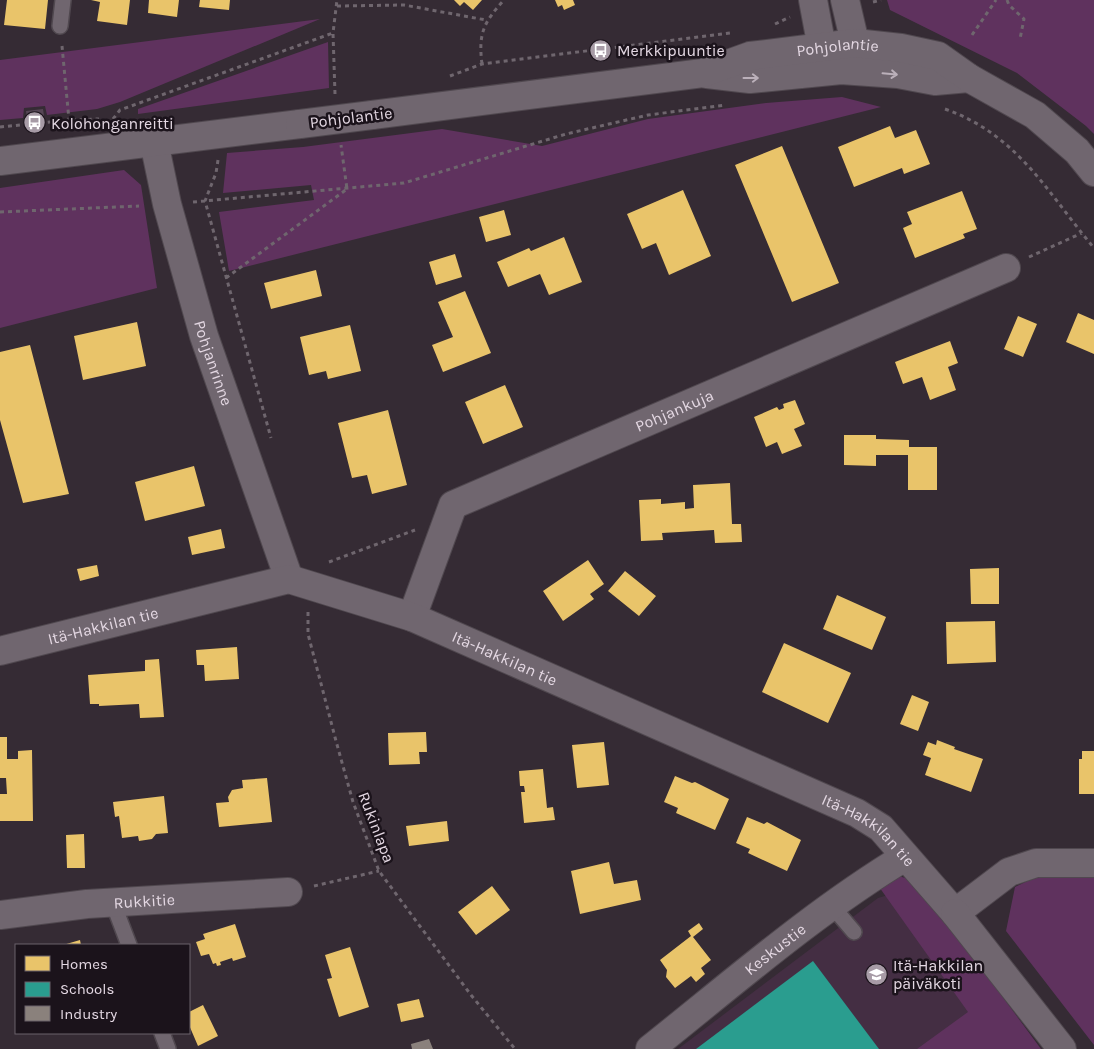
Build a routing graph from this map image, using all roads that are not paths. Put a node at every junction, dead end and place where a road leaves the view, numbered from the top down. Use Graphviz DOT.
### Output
graph roads {
  1 [pos="63,0"];
  2 [pos="813,0"];
  3 [pos="845,0"];
  4 [pos="60,26"];
  5 [pos="855,43"];
  6 [pos="822,48"];
  7 [pos="841,70"];
  8 [pos="703,73"];
  9 [pos="969,78"];
  10 [pos="154,142"];
  11 [pos="0,161"];
  12 [pos="1094,172"];
  13 [pos="1006,268"];
  14 [pos="289,580"];
  15 [pos="412,617"];
  16 [pos="0,651"];
  17 [pos="905,857"];
  18 [pos="1094,863"];
  19 [pos="288,892"];
  20 [pos="113,903"];
  21 [pos="832,906"];
  22 [pos="955,913"];
  23 [pos="0,915"];
  24 [pos="854,932"];
  25 [pos="129,944"];
  26 [pos="162,1034"];
  27 [pos="168,1049"];
  28 [pos="650,1049"];
  29 [pos="1062,1049"];
  1 -- 4 [label="lane"];
  2 -- 6 [label="street"];
  3 -- 5 [label="street"];
  5 -- 6 [label="street, Pohjolantie"];
  5 -- 7 [label="street"];
  5 -- 9 [label="street, Pohjolantie"];
  6 -- 7 [label="street"];
  6 -- 8 [label="street, Pohjolantie"];
  8 -- 7 [label="street, Pohjolantie, one-way"];
  7 -- 9 [label="street, Pohjolantie, one-way"];
  8 -- 10 [label="street, Pohjolantie, bridge"];
  9 -- 12 [label="street, Pohjolantie"];
  10 -- 11 [label="street, Pohjolantie"];
  10 -- 14 [label="street, Pohjanrinne"];
  13 -- 15 [label="street, Pohjankuja"];
  14 -- 15 [label="street, Itä-Hakkilan tie"];
  14 -- 16 [label="street, Itä-Hakkilan tie"];
  15 -- 17 [label="street, Itä-Hakkilan tie"];
  17 -- 21 [label="street, Keskustie"];
  17 -- 22 [label="street, Itä-Hakkilan tie"];
  18 -- 22 [label="street"];
  19 -- 20 [label="street, Rukkitie"];
  20 -- 23 [label="street, Rukkitie"];
  20 -- 25 [label="lane"];
  21 -- 24 [label="lane"];
  21 -- 28 [label="street, Keskustie"];
  22 -- 29 [label="street, Itä-Hakkilan tie"];
  26 -- 27 [label="lane"];
}
